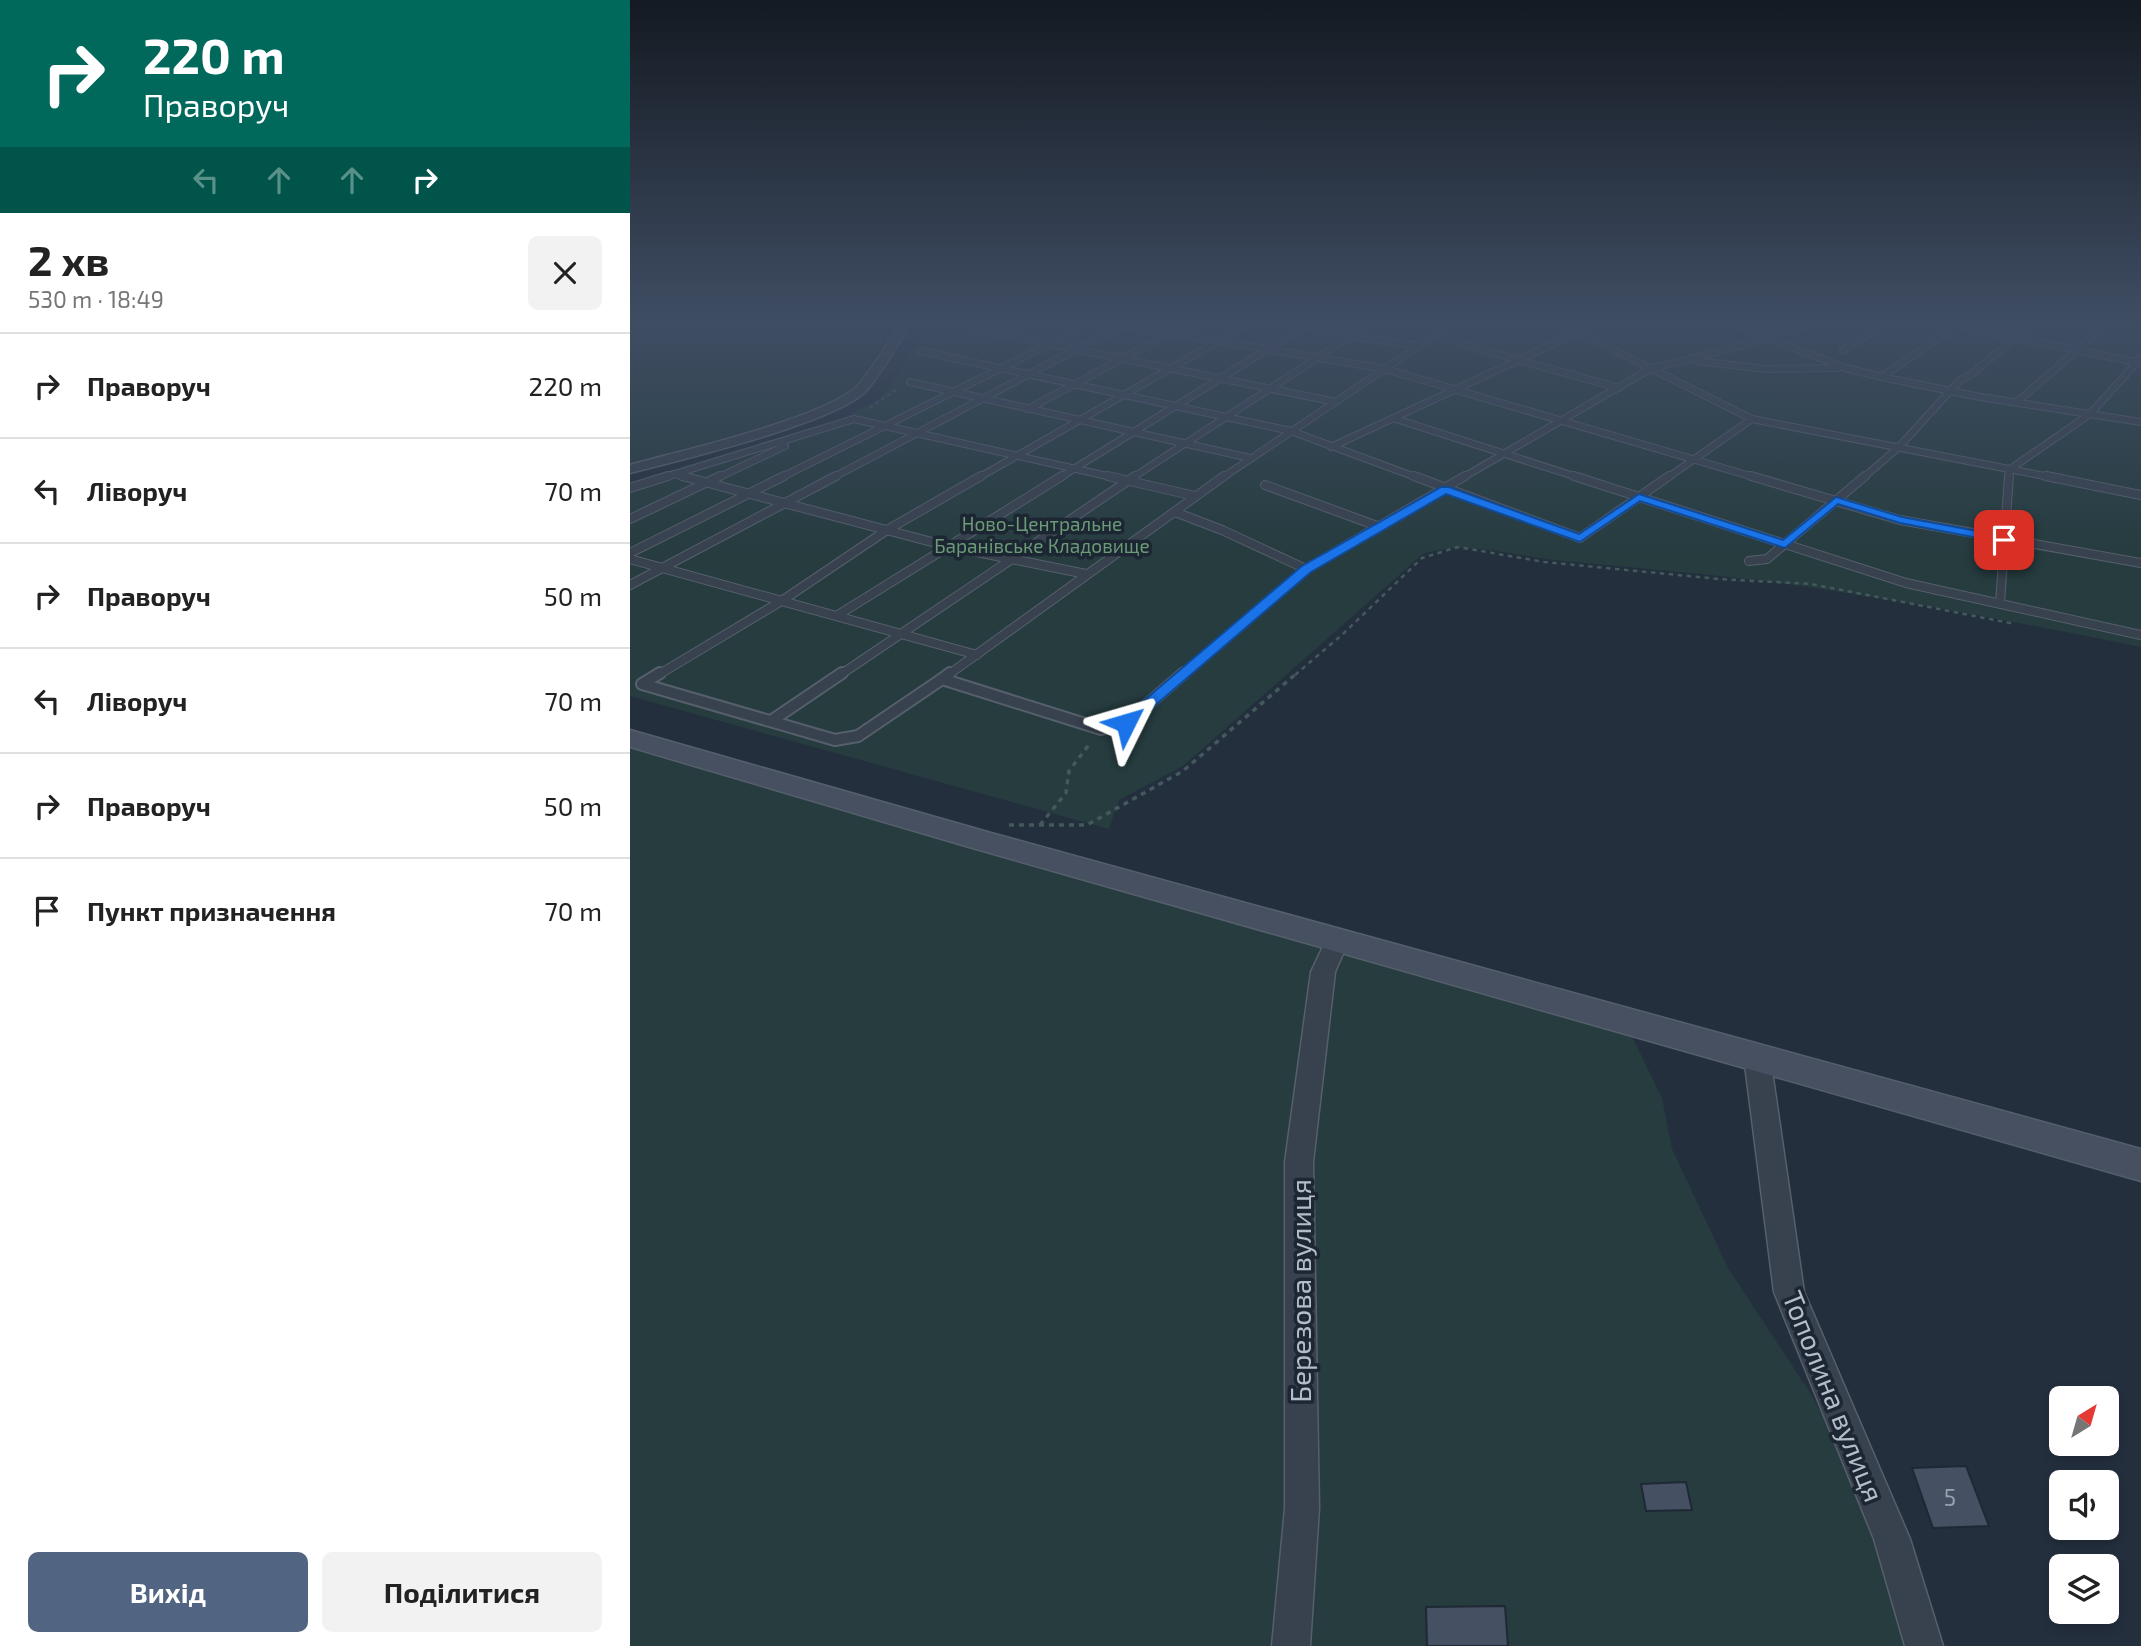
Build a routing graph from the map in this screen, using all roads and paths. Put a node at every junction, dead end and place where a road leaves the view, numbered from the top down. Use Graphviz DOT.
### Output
graph roads {
  1 [pos="843,400"];
  2 [pos="935,400"];
  3 [pos="980,400"];
  4 [pos="990,400"];
  5 [pos="1044,400"];
  6 [pos="1114,400"];
  7 [pos="1151,400"];
  8 [pos="1184,400"];
  9 [pos="1253,400"];
  10 [pos="1326,400"];
  11 [pos="1339,400"];
  12 [pos="1437,400"];
  13 [pos="1493,400"];
  14 [pos="1599,400"];
  15 [pos="1713,400"];
  16 [pos="1940,400"];
  17 [pos="2005,400"];
  18 [pos="2019,400"];
  19 [pos="2103,400"];
  20 [pos="1336,402"];
  21 [pos="2017,402"];
  22 [pos="1175,405"];
  23 [pos="1028,409"];
  24 [pos="2090,414"];
  25 [pos="1227,416"];
  26 [pos="1396,419"];
  27 [pos="1752,419"];
  28 [pos="1078,420"];
  29 [pos="1566,420"];
  30 [pos="2141,422"];
  31 [pos="885,425"];
  32 [pos="822,429"];
  33 [pos="1291,431"];
  34 [pos="917,433"];
  35 [pos="1130,433"];
  36 [pos="1183,444"];
  37 [pos="1331,447"];
  38 [pos="1899,447"];
  39 [pos="1507,454"];
  40 [pos="1016,456"];
  41 [pos="1250,458"];
  42 [pos="1695,459"];
  43 [pos="1070,469"];
  44 [pos="630,470"];
  45 [pos="2009,470"];
  46 [pos="674,474"];
  47 [pos="1128,481"];
  48 [pos="704,484"];
  49 [pos="1265,485"];
  50 [pos="630,488"];
  51 [pos="1445,490"];
  52 [pos="745,495"];
  53 [pos="2141,495"];
  54 [pos="1195,496"];
  55 [pos="1639,497"];
  56 [pos="1836,500"];
  57 [pos="784,504"];
  58 [pos="1175,512"];
  59 [pos="630,519"];
  60 [pos="1380,527"];
  61 [pos="887,530"];
  62 [pos="2004,540"];
  63 [pos="1785,545"];
  64 [pos="947,546"];
  65 [pos="630,553"];
  66 [pos="630,559"];
  67 [pos="1011,560"];
  68 [pos="1749,561"];
  69 [pos="2141,563"];
  70 [pos="662,568"];
  71 [pos="1306,569"];
  72 [pos="1086,574"];
  73 [pos="630,585"];
  74 [pos="783,600"];
  75 [pos="2000,603"];
  76 [pos="838,615"];
  77 [pos="2019,625"];
  78 [pos="901,635"];
  79 [pos="2141,635"];
  80 [pos="977,654"];
  81 [pos="942,679"];
  82 [pos="771,721"];
  83 [pos="1101,729"];
  84 [pos="630,738"];
  85 [pos="1040,824"];
  86 [pos="980,840"];
  87 [pos="1336,940"];
  88 [pos="1757,1057"];
  89 [pos="2141,1165"];
  90 [pos="1291,1646"];
  91 [pos="1924,1646"];
  1 -- 44 [label="street"];
  2 -- 31 [label="lane"];
  3 -- 34 [label="lane"];
  4 -- 23 [label="lane"];
  5 -- 23 [label="lane"];
  6 -- 28 [label="lane"];
  7 -- 22 [label="lane"];
  8 -- 22 [label="lane"];
  9 -- 25 [label="lane"];
  10 -- 20 [label="lane"];
  11 -- 20 [label="lane"];
  12 -- 26 [label="lane"];
  13 -- 29 [label="lane"];
  14 -- 29 [label="lane"];
  15 -- 27 [label="lane"];
  16 -- 38 [label="lane"];
  17 -- 21 [label="lane"];
  18 -- 21 [label="lane"];
  19 -- 24 [label="lane"];
  20 -- 33 [label="lane"];
  21 -- 24 [label="lane"];
  22 -- 25 [label="lane"];
  22 -- 35 [label="lane"];
  23 -- 28 [label="lane"];
  24 -- 30 [label="lane"];
  24 -- 45 [label="lane"];
  25 -- 33 [label="lane"];
  25 -- 36 [label="lane"];
  26 -- 37 [label="lane"];
  26 -- 39 [label="lane"];
  27 -- 38 [label="lane"];
  27 -- 42 [label="lane"];
  28 -- 35 [label="lane"];
  28 -- 40 [label="lane"];
  29 -- 39 [label="lane"];
  29 -- 42 [label="lane"];
  31 -- 32 [label="lane"];
  31 -- 34 [label="lane"];
  31 -- 52 [label="lane"];
  32 -- 46 [label="lane"];
  32 -- 48 [label="lane"];
  33 -- 37 [label="lane"];
  33 -- 41 [label="lane"];
  34 -- 40 [label="lane"];
  34 -- 57 [label="lane"];
  35 -- 36 [label="lane"];
  35 -- 43 [label="lane"];
  36 -- 41 [label="lane"];
  36 -- 47 [label="lane"];
  37 -- 51 [label="lane"];
  38 -- 45 [label="lane"];
  38 -- 56 [label="lane"];
  39 -- 51 [label="lane"];
  39 -- 55 [label="lane"];
  40 -- 43 [label="lane"];
  40 -- 61 [label="lane"];
  41 -- 54 [label="lane"];
  42 -- 55 [label="lane"];
  42 -- 56 [label="lane"];
  43 -- 47 [label="lane"];
  43 -- 64 [label="lane"];
  45 -- 53 [label="lane"];
  45 -- 62 [label="lane"];
  46 -- 48 [label="lane"];
  46 -- 50 [label="lane"];
  47 -- 54 [label="lane"];
  47 -- 67 [label="lane"];
  48 -- 52 [label="lane"];
  48 -- 59 [label="lane"];
  49 -- 60 [label="lane"];
  51 -- 55 [label="lane"];
  51 -- 60 [label="lane"];
  52 -- 57 [label="lane"];
  52 -- 65 [label="lane"];
  54 -- 58 [label="lane"];
  55 -- 63 [label="lane"];
  56 -- 62 [label="lane"];
  56 -- 63 [label="lane"];
  57 -- 61 [label="lane"];
  57 -- 70 [label="lane"];
  58 -- 71 [label="lane"];
  58 -- 72 [label="lane"];
  60 -- 71 [label="lane"];
  61 -- 64 [label="lane"];
  61 -- 74 [label="lane"];
  62 -- 69 [label="lane"];
  62 -- 75 [label="lane"];
  63 -- 68 [label="lane"];
  63 -- 75 [label="lane"];
  64 -- 67 [label="lane"];
  64 -- 76 [label="lane"];
  66 -- 70 [label="lane"];
  67 -- 72 [label="lane"];
  67 -- 78 [label="lane"];
  70 -- 73 [label="lane"];
  70 -- 74 [label="lane"];
  71 -- 83 [label="lane"];
  72 -- 80 [label="lane"];
  74 -- 76 [label="lane"];
  74 -- 82 [label="lane"];
  75 -- 79 [label="lane"];
  76 -- 78 [label="lane"];
  77 -- 85 [label="path"];
  78 -- 80 [label="lane"];
  78 -- 82 [label="lane"];
  80 -- 81 [label="lane"];
  81 -- 82 [label="lane"];
  81 -- 83 [label="lane"];
  83 -- 85 [label="path"];
  84 -- 86 [label="main road"];
  85 -- 86 [label="path"];
  86 -- 87 [label="main road"];
  87 -- 88 [label="main road"];
  87 -- 90 [label="street, Березова вулиця"];
  88 -- 89 [label="main road"];
  88 -- 91 [label="street, Тополина вулиця"];
}
